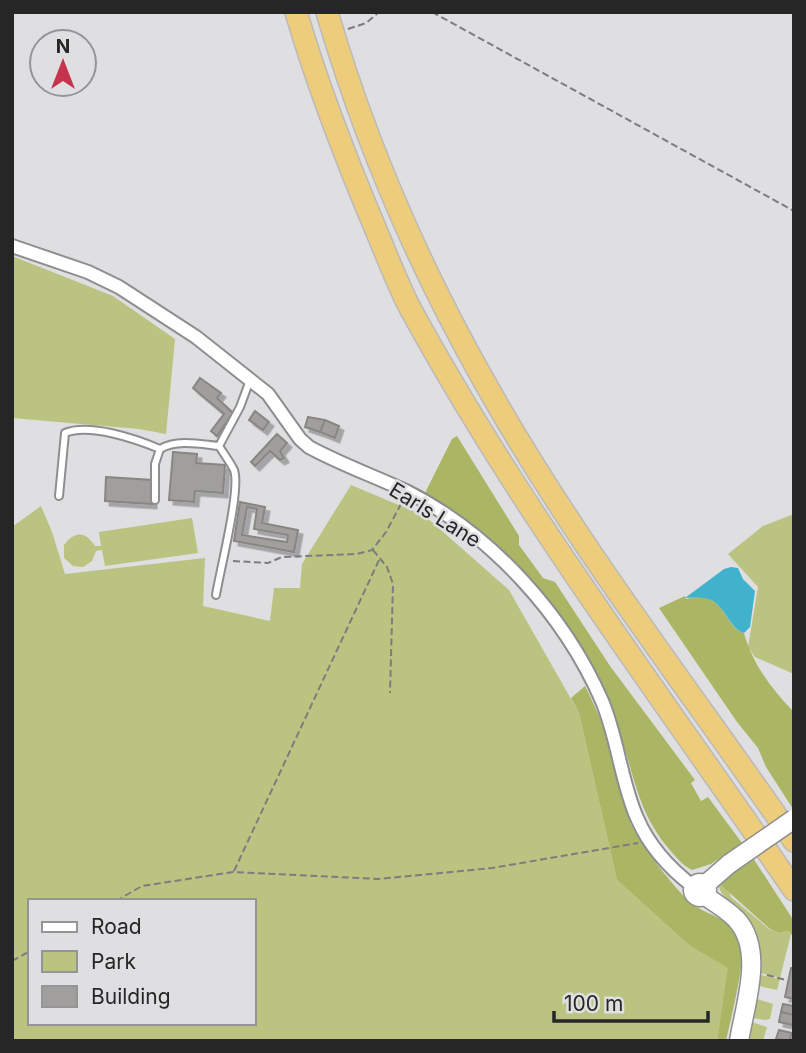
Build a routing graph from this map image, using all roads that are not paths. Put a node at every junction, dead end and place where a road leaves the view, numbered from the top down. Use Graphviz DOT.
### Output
graph roads {
  1 [pos="296,12"];
  2 [pos="327,12"];
  3 [pos="12,246"];
  4 [pos="250,378"];
  5 [pos="219,446"];
  6 [pos="160,449"];
  7 [pos="59,496"];
  8 [pos="155,500"];
  9 [pos="216,595"];
  10 [pos="794,820"];
  11 [pos="794,841"];
  12 [pos="701,889"];
  13 [pos="794,890"];
  14 [pos="739,1041"];
  1 -- 13 [label="highway"];
  2 -- 11 [label="highway"];
  3 -- 4 [label="street, Earls Lane"];
  4 -- 5 [label="lane"];
  4 -- 12 [label="street, Earls Lane"];
  5 -- 6 [label="lane"];
  5 -- 9 [label="lane"];
  6 -- 7 [label="lane"];
  6 -- 8 [label="lane"];
  10 -- 12 [label="street, bridge"];
  12 -- 14 [label="street"];
}
